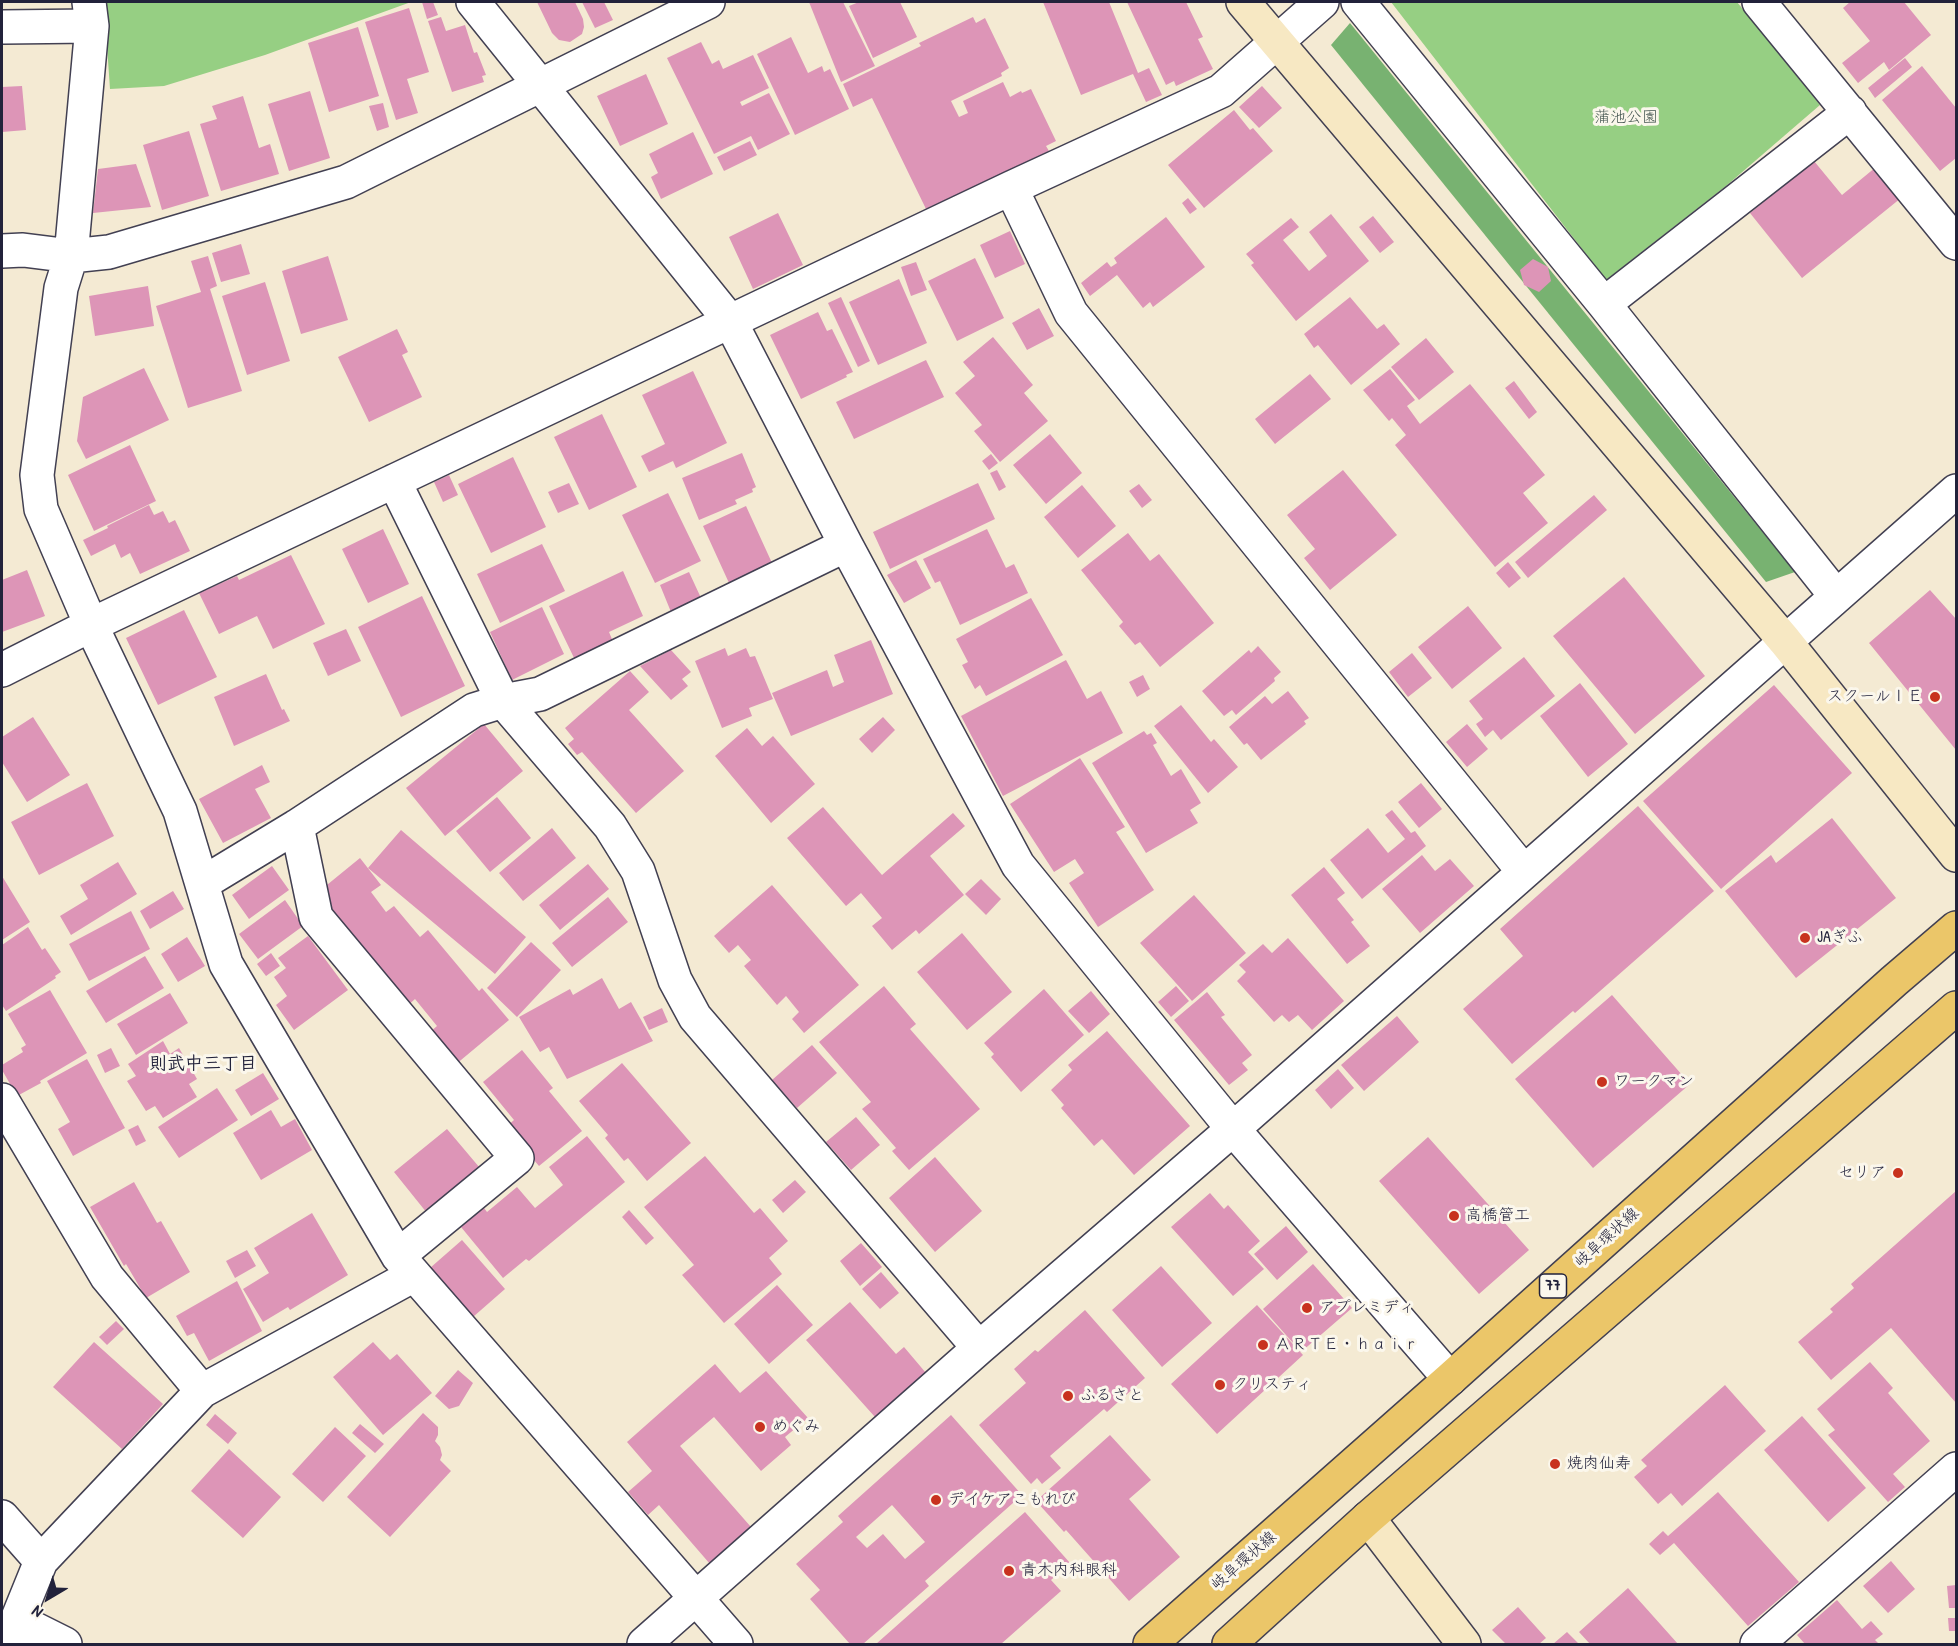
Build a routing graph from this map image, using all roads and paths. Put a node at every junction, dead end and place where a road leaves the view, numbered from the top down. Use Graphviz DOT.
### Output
graph roads {
  1 [pos="473,2"];
  2 [pos="708,2"];
  3 [pos="1243,2"];
  4 [pos="1322,2"];
  5 [pos="1358,2"];
  6 [pos="1759,2"];
  7 [pos="91,14"];
  8 [pos="2,27"];
  9 [pos="1278,41"];
  10 [pos="540,84"];
  11 [pos="1850,112"];
  12 [pos="1011,188"];
  13 [pos="1956,243"];
  14 [pos="2,251"];
  15 [pos="71,256"];
  16 [pos="1605,304"];
  17 [pos="730,321"];
  18 [pos="394,481"];
  19 [pos="1956,491"];
  20 [pos="846,546"];
  21 [pos="1836,596"];
  22 [pos="91,625"];
  23 [pos="1785,641"];
  24 [pos="2,670"];
  25 [pos="503,701"];
  26 [pos="297,826"];
  27 [pos="1956,855"];
  28 [pos="1524,872"];
  29 [pos="203,884"];
  30 [pos="1956,928"];
  31 [pos="1956,1008"];
  32 [pos="2,1100"];
  33 [pos="1233,1129"];
  34 [pos="406,1265"];
  35 [pos="979,1348"];
  36 [pos="1450,1379"];
  37 [pos="202,1391"];
  38 [pos="1956,1469"];
  39 [pos="2,1517"];
  40 [pos="1368,1518"];
  41 [pos="41,1561"];
  42 [pos="696,1598"];
  43 [pos="14,1632"];
  44 [pos="1761,1643"];
  45 [pos="65,1644"];
  46 [pos="644,1644"];
  47 [pos="736,1644"];
  48 [pos="1150,1644"];
  49 [pos="1228,1644"];
  50 [pos="1464,1644"];
  1 -- 10 [label="street"];
  2 -- 10 [label="street"];
  3 -- 9 [label="street"];
  4 -- 9 [label="street"];
  5 -- 16 [label="street"];
  6 -- 11 [label="street"];
  7 -- 8 [label="street"];
  7 -- 15 [label="street"];
  9 -- 12 [label="street"];
  9 -- 23 [label="street"];
  10 -- 15 [label="street"];
  10 -- 17 [label="street"];
  11 -- 13 [label="street"];
  11 -- 16 [label="street"];
  12 -- 17 [label="street"];
  12 -- 28 [label="street"];
  14 -- 15 [label="street"];
  15 -- 22 [label="street"];
  16 -- 21 [label="street"];
  17 -- 18 [label="street"];
  17 -- 20 [label="street"];
  18 -- 22 [label="street"];
  18 -- 25 [label="street"];
  19 -- 21 [label="street"];
  20 -- 25 [label="street"];
  20 -- 33 [label="street"];
  21 -- 23 [label="street"];
  22 -- 24 [label="street"];
  22 -- 29 [label="street"];
  23 -- 27 [label="street"];
  23 -- 28 [label="street"];
  25 -- 26 [label="street"];
  25 -- 35 [label="street"];
  26 -- 29 [label="street"];
  26 -- 34 [label="street"];
  28 -- 33 [label="street"];
  29 -- 34 [label="street"];
  30 -- 36 [label="main road, 岐阜環状線 / 77"];
  31 -- 40 [label="main road"];
  32 -- 37 [label="street"];
  33 -- 35 [label="street"];
  33 -- 36 [label="street"];
  34 -- 37 [label="street"];
  34 -- 42 [label="street"];
  35 -- 42 [label="street"];
  36 -- 48 [label="main road, 岐阜環状線 / 77"];
  37 -- 41 [label="street"];
  38 -- 44 [label="street"];
  39 -- 41 [label="street"];
  40 -- 49 [label="main road"];
  40 -- 50 [label="street"];
  41 -- 43 [label="street"];
  42 -- 46 [label="street"];
  42 -- 47 [label="street"];
  43 -- 45 [label="street"];
}
